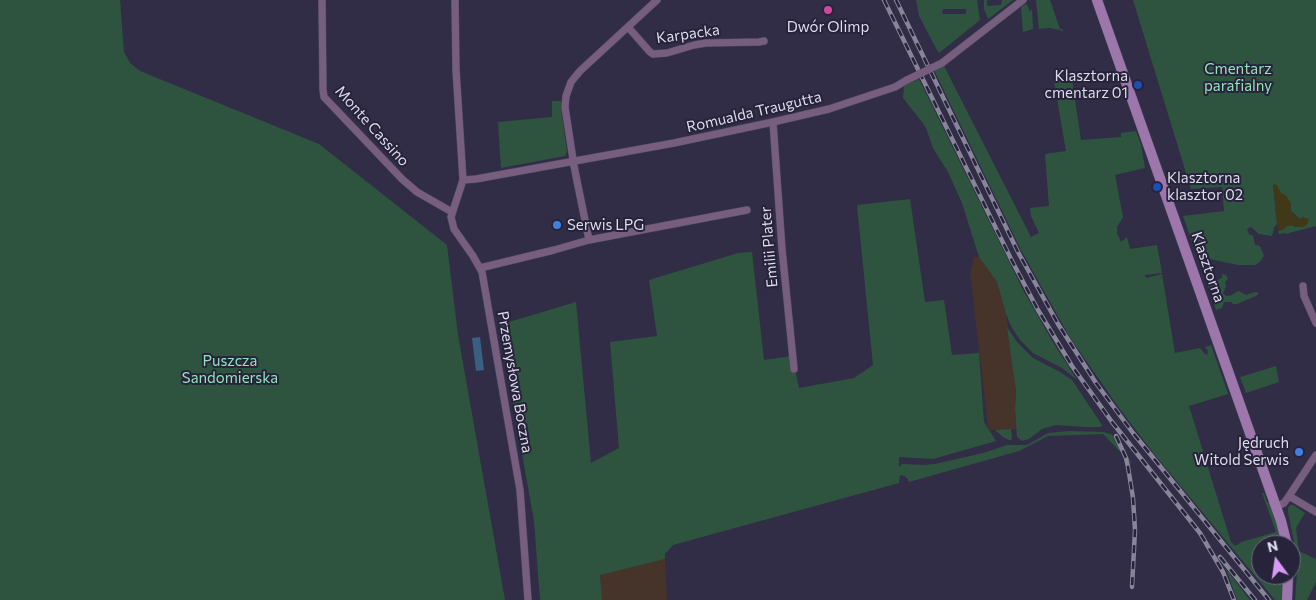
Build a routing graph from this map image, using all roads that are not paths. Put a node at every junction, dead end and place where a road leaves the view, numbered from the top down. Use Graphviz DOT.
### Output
graph roads {
  1 [pos="322,0"];
  2 [pos="455,0"];
  3 [pos="657,0"];
  4 [pos="1023,0"];
  5 [pos="1098,0"];
  6 [pos="628,27"];
  7 [pos="764,41"];
  8 [pos="773,122"];
  9 [pos="574,161"];
  10 [pos="463,180"];
  11 [pos="747,210"];
  12 [pos="452,212"];
  13 [pos="589,240"];
  14 [pos="480,268"];
  15 [pos="1303,286"];
  16 [pos="1316,323"];
  17 [pos="794,369"];
  18 [pos="1316,455"];
  19 [pos="1289,496"];
  20 [pos="1276,507"];
  21 [pos="1316,512"];
  22 [pos="1285,535"];
  23 [pos="1288,585"];
  24 [pos="528,600"];
  25 [pos="1287,600"];
  1 -- 12 [label="street, Monte Cassino"];
  2 -- 10 [label="street"];
  3 -- 6 [label="street"];
  4 -- 8 [label="street, Romualda Traugutta, bridge"];
  5 -- 20 [label="street, Klasztorna"];
  6 -- 7 [label="street, Karpacka"];
  6 -- 9 [label="street"];
  8 -- 9 [label="street, Romualda Traugutta"];
  8 -- 17 [label="street, Emilii Plater"];
  9 -- 10 [label="street, Romualda Traugutta"];
  9 -- 13 [label="street"];
  10 -- 12 [label="street"];
  11 -- 13 [label="street"];
  12 -- 14 [label="street, Przemysłowa Boczna"];
  13 -- 14 [label="street"];
  14 -- 24 [label="street, Przemysłowa Boczna"];
  15 -- 16 [label="street"];
  18 -- 19 [label="street"];
  19 -- 20 [label="street"];
  19 -- 21 [label="street"];
  20 -- 22 [label="street, Klasztorna"];
  23 -- 25 [label="street"];
}
